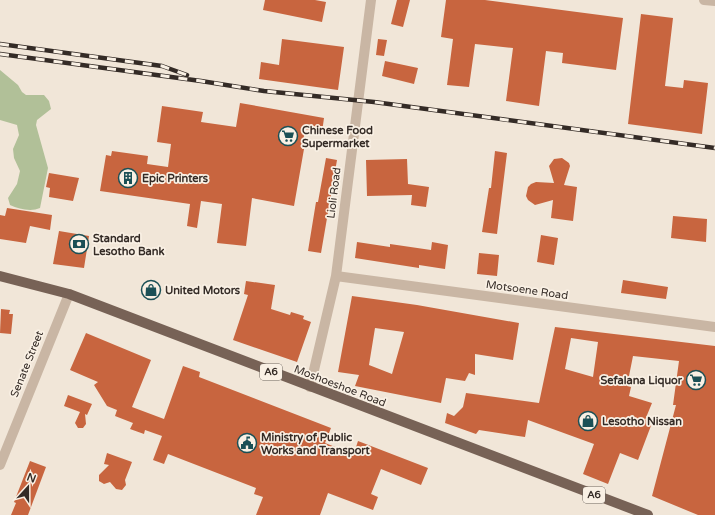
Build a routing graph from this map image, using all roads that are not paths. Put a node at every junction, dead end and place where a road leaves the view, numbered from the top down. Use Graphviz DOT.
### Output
graph roads {
  1 [pos="371,0"];
  2 [pos="704,0"];
  3 [pos="715,2"];
  4 [pos="0,276"];
  5 [pos="336,276"];
  6 [pos="68,294"];
  7 [pos="715,327"];
  8 [pos="310,387"];
  9 [pos="1,459"];
  10 [pos="648,515"];
  1 -- 5 [label="street, Lioli Road"];
  2 -- 3 [label="street"];
  4 -- 6 [label="main road, Moshoeshoe Road / A6"];
  5 -- 7 [label="street, Motsoene Road"];
  5 -- 8 [label="street, Lioli Road"];
  6 -- 8 [label="main road, Moshoeshoe Road / A6"];
  6 -- 9 [label="street, Senate Street"];
  8 -- 10 [label="main road, Moshoeshoe Road / A6"];
}
